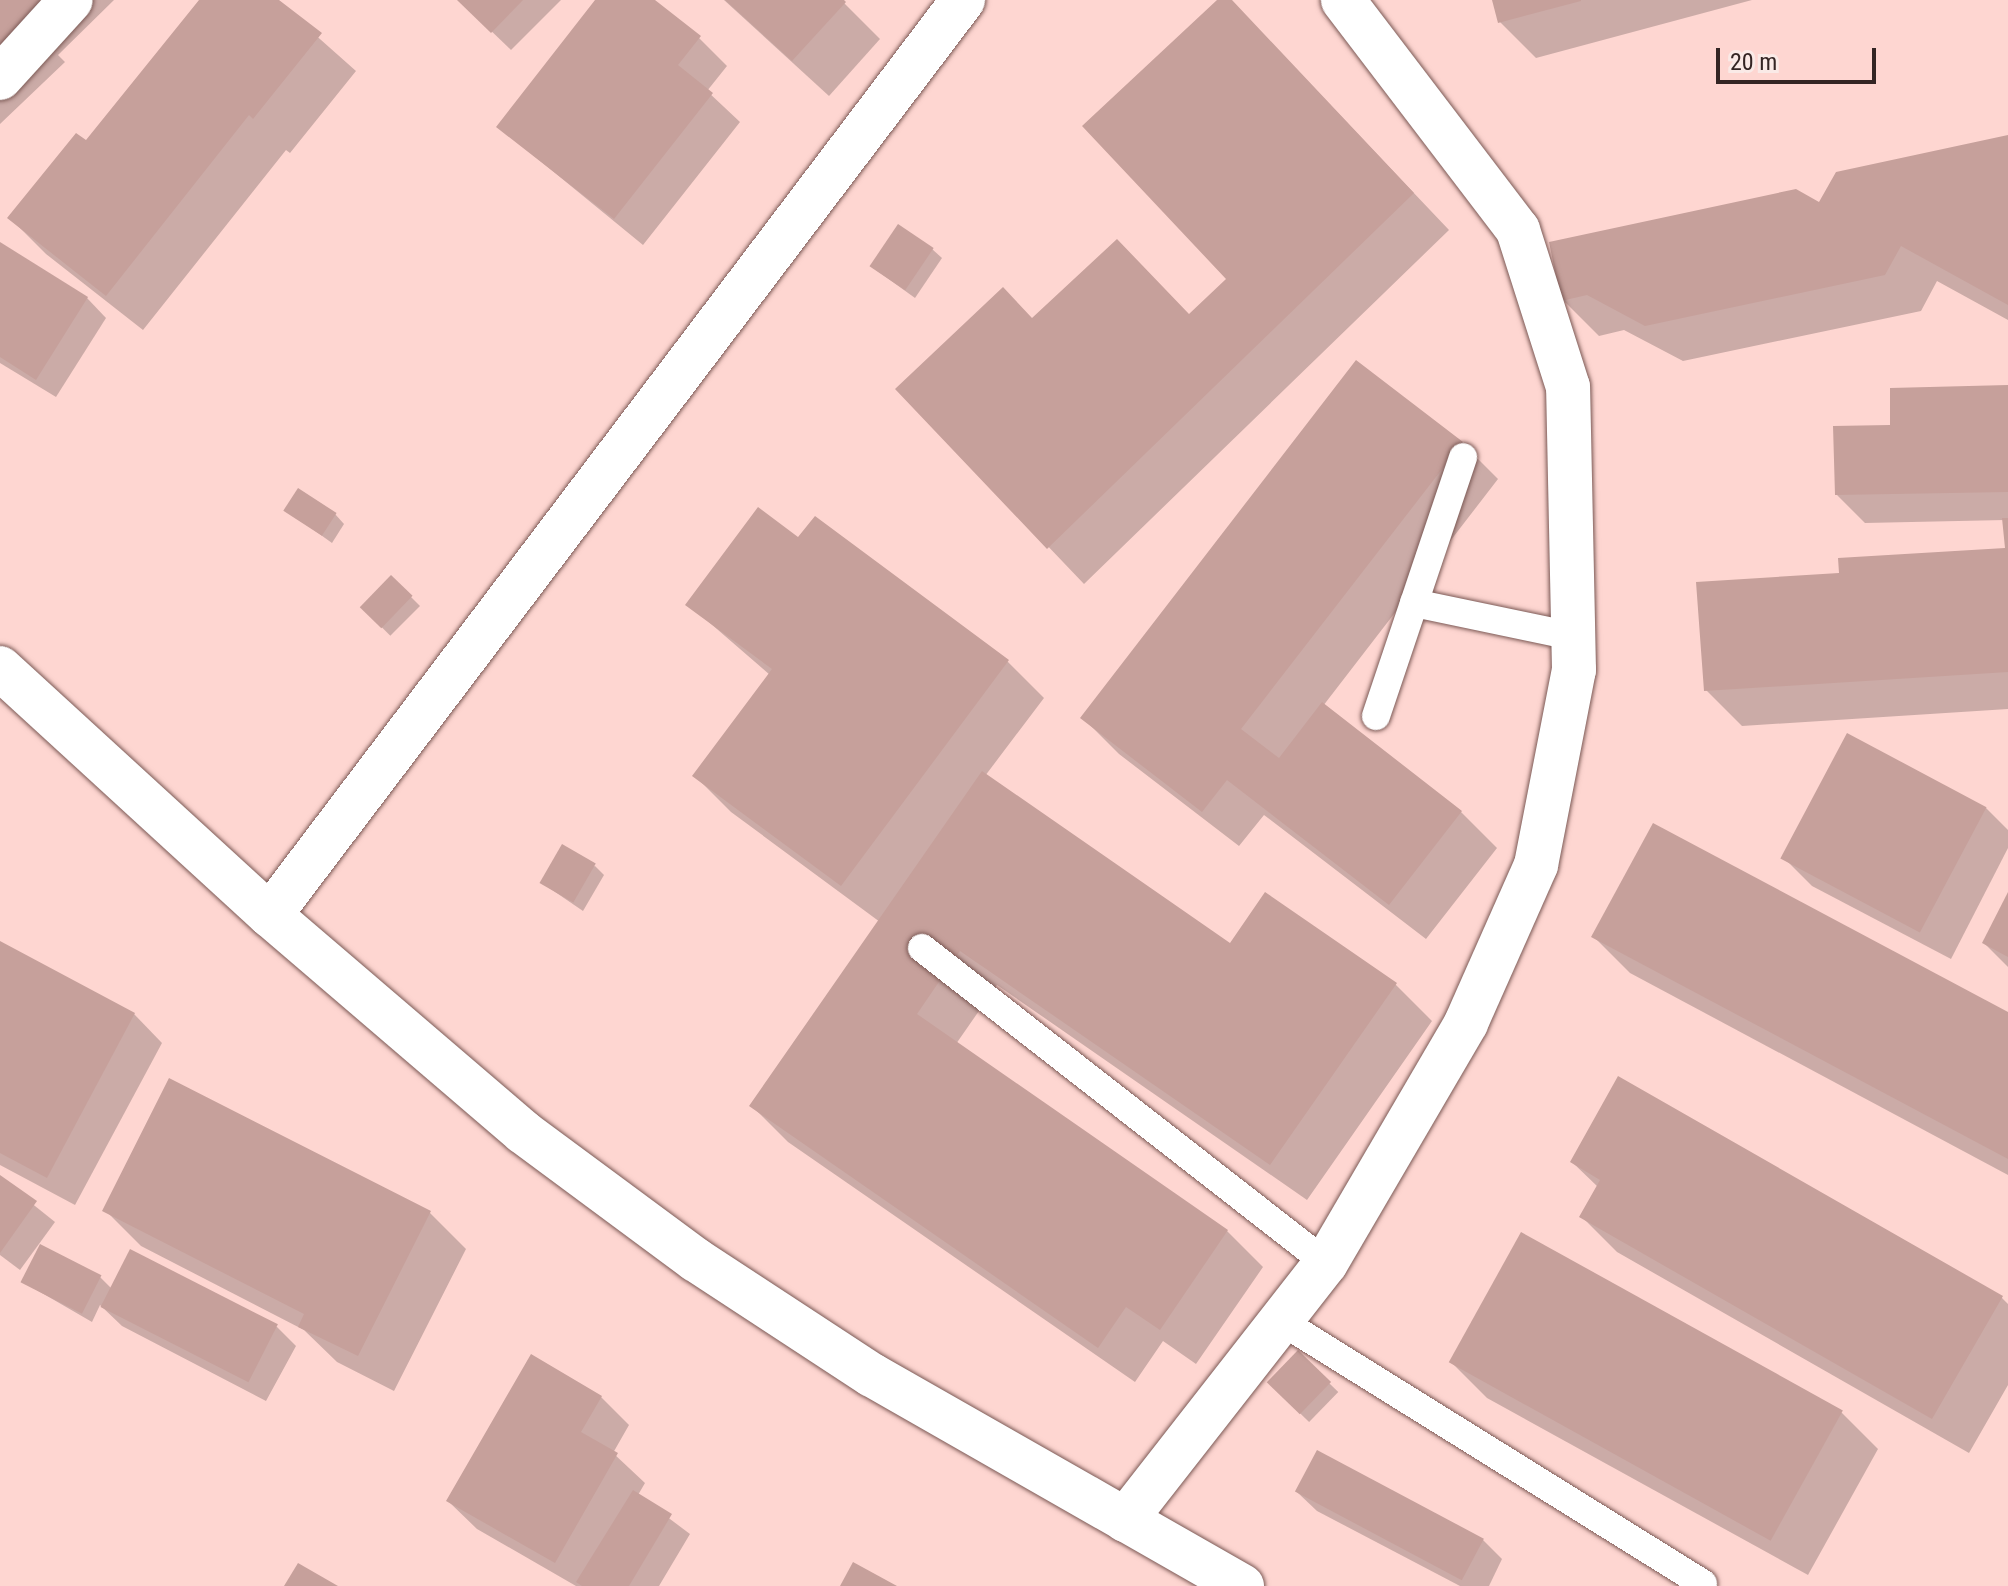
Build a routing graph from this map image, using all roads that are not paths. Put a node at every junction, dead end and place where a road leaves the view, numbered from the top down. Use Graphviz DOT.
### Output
graph roads {
  1 [pos="71,0"];
  2 [pos="963,0"];
  3 [pos="1343,0"];
  4 [pos="0,78"];
  5 [pos="1463,457"];
  6 [pos="1414,603"];
  7 [pos="1572,636"];
  8 [pos="0,668"];
  9 [pos="1376,716"];
  10 [pos="270,915"];
  11 [pos="922,948"];
  12 [pos="1326,1263"];
  13 [pos="1281,1321"];
  14 [pos="1125,1520"];
  15 [pos="1703,1584"];
  16 [pos="1242,1586"];
  1 -- 4 [label="street"];
  2 -- 10 [label="street"];
  3 -- 7 [label="street"];
  5 -- 6 [label="lane"];
  6 -- 7 [label="lane"];
  6 -- 9 [label="lane"];
  7 -- 12 [label="street"];
  8 -- 10 [label="street"];
  10 -- 14 [label="street"];
  11 -- 12 [label="lane"];
  12 -- 13 [label="street"];
  13 -- 14 [label="street"];
  13 -- 15 [label="lane"];
  14 -- 16 [label="street"];
}
